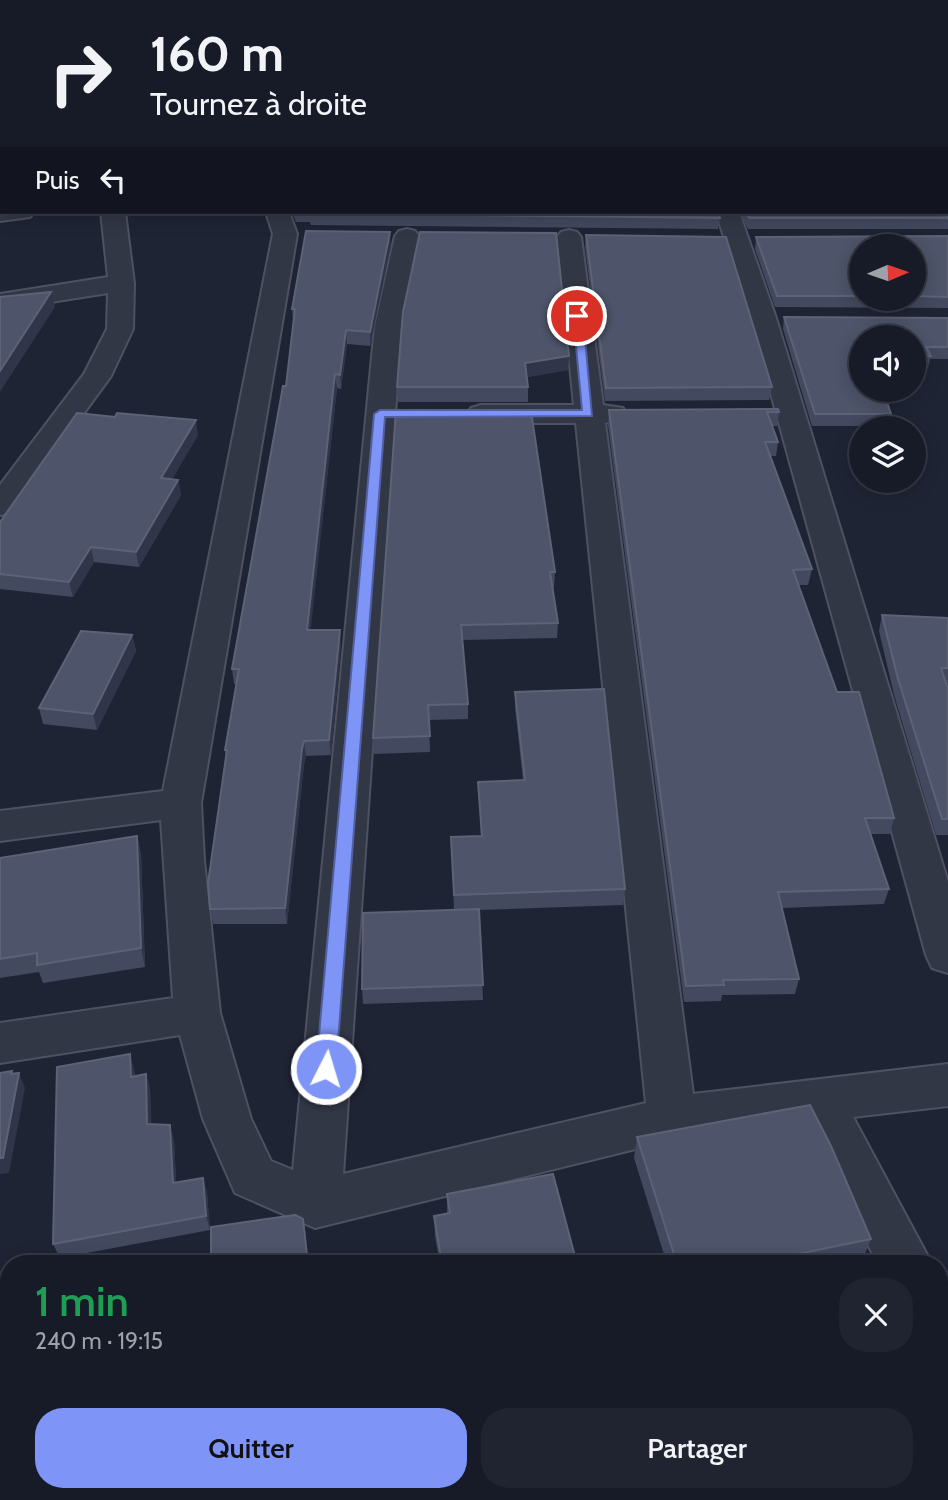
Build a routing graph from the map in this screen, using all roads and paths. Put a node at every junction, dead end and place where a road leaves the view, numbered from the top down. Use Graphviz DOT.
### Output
graph roads {
  1 [pos="113,214"];
  2 [pos="291,227"];
  3 [pos="735,232"];
  4 [pos="407,236"];
  5 [pos="568,237"];
  6 [pos="121,283"];
  7 [pos="0,302"];
  8 [pos="642,413"];
  9 [pos="449,414"];
  10 [pos="588,414"];
  11 [pos="0,506"];
  12 [pos="181,803"];
  13 [pos="0,826"];
  14 [pos="948,955"];
  15 [pos="197,1013"];
  16 [pos="0,1044"];
  17 [pos="948,1085"];
  18 [pos="818,1101"];
  19 [pos="672,1118"];
  20 [pos="315,1204"];
  21 [pos="901,1255"];
  1 -- 6 [label="street"];
  2 -- 12 [label="street"];
  3 -- 14 [label="street"];
  4 -- 20 [label="street"];
  5 -- 10 [label="street"];
  6 -- 7 [label="street"];
  6 -- 11 [label="street"];
  8 -- 10 [label="street"];
  9 -- 10 [label="street"];
  10 -- 19 [label="street"];
  12 -- 13 [label="street"];
  12 -- 15 [label="street"];
  15 -- 16 [label="street"];
  15 -- 20 [label="street"];
  17 -- 18 [label="street"];
  18 -- 19 [label="street"];
  18 -- 21 [label="street"];
  19 -- 20 [label="street"];
}
